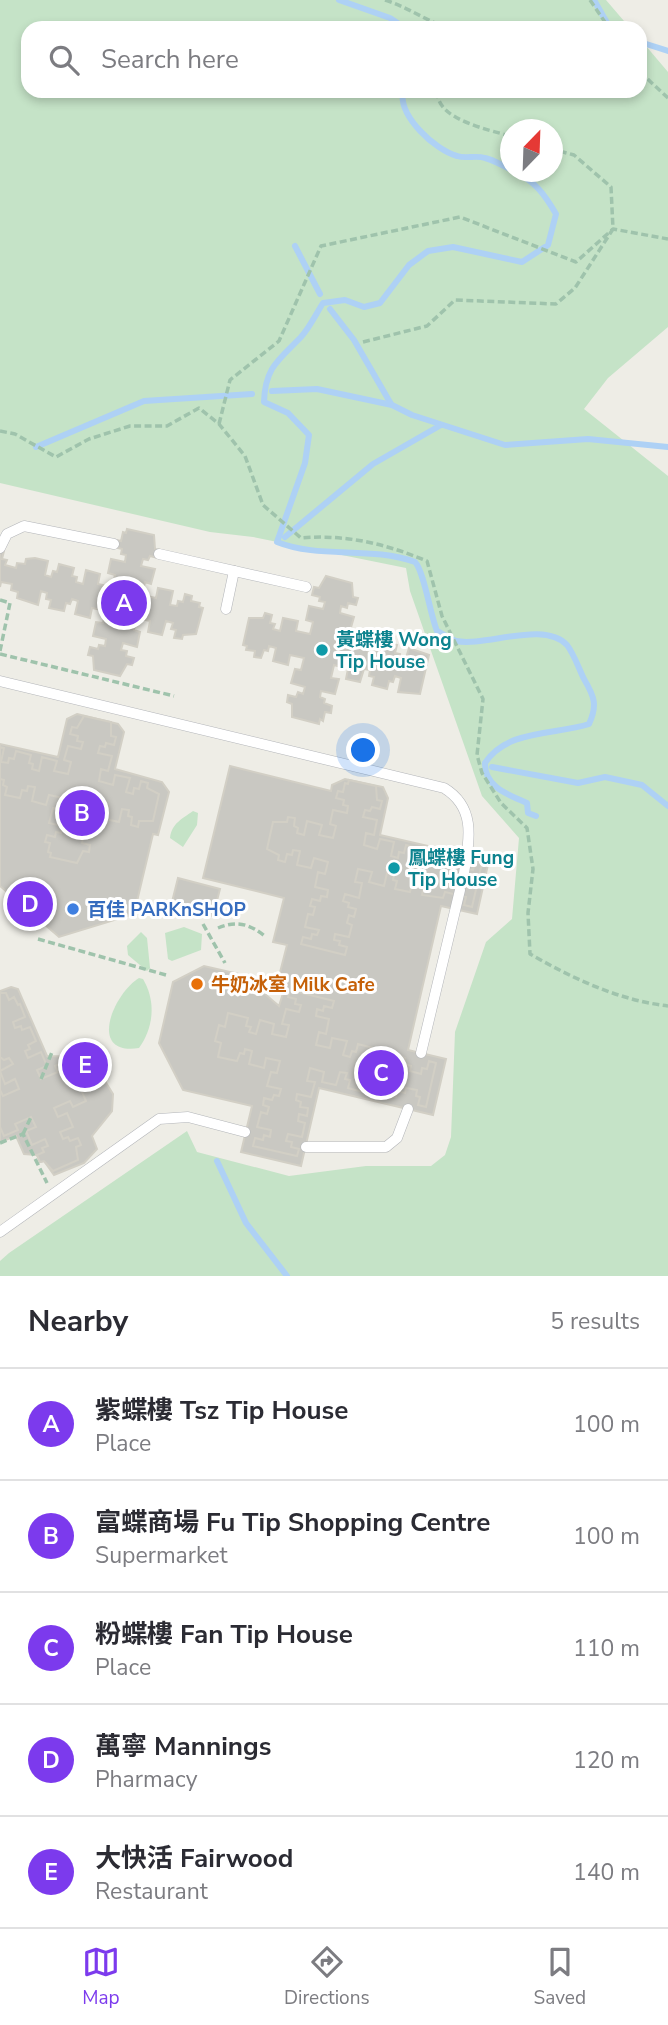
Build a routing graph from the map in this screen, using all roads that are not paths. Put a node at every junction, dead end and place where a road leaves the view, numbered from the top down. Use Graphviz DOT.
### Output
graph roads {
  1 [pos="114,544"];
  2 [pos="0,548"];
  3 [pos="159,554"];
  4 [pos="234,571"];
  5 [pos="306,587"];
  6 [pos="226,609"];
  7 [pos="0,681"];
  8 [pos="464,873"];
  9 [pos="460,890"];
  10 [pos="421,1053"];
  11 [pos="408,1109"];
  12 [pos="245,1132"];
  13 [pos="306,1147"];
  14 [pos="0,1232"];
  1 -- 2 [label="lane"];
  3 -- 4 [label="lane"];
  4 -- 5 [label="lane"];
  4 -- 6 [label="lane"];
  7 -- 8 [label="lane"];
  9 -- 10 [label="lane"];
  11 -- 13 [label="lane"];
  12 -- 14 [label="lane"];
}
